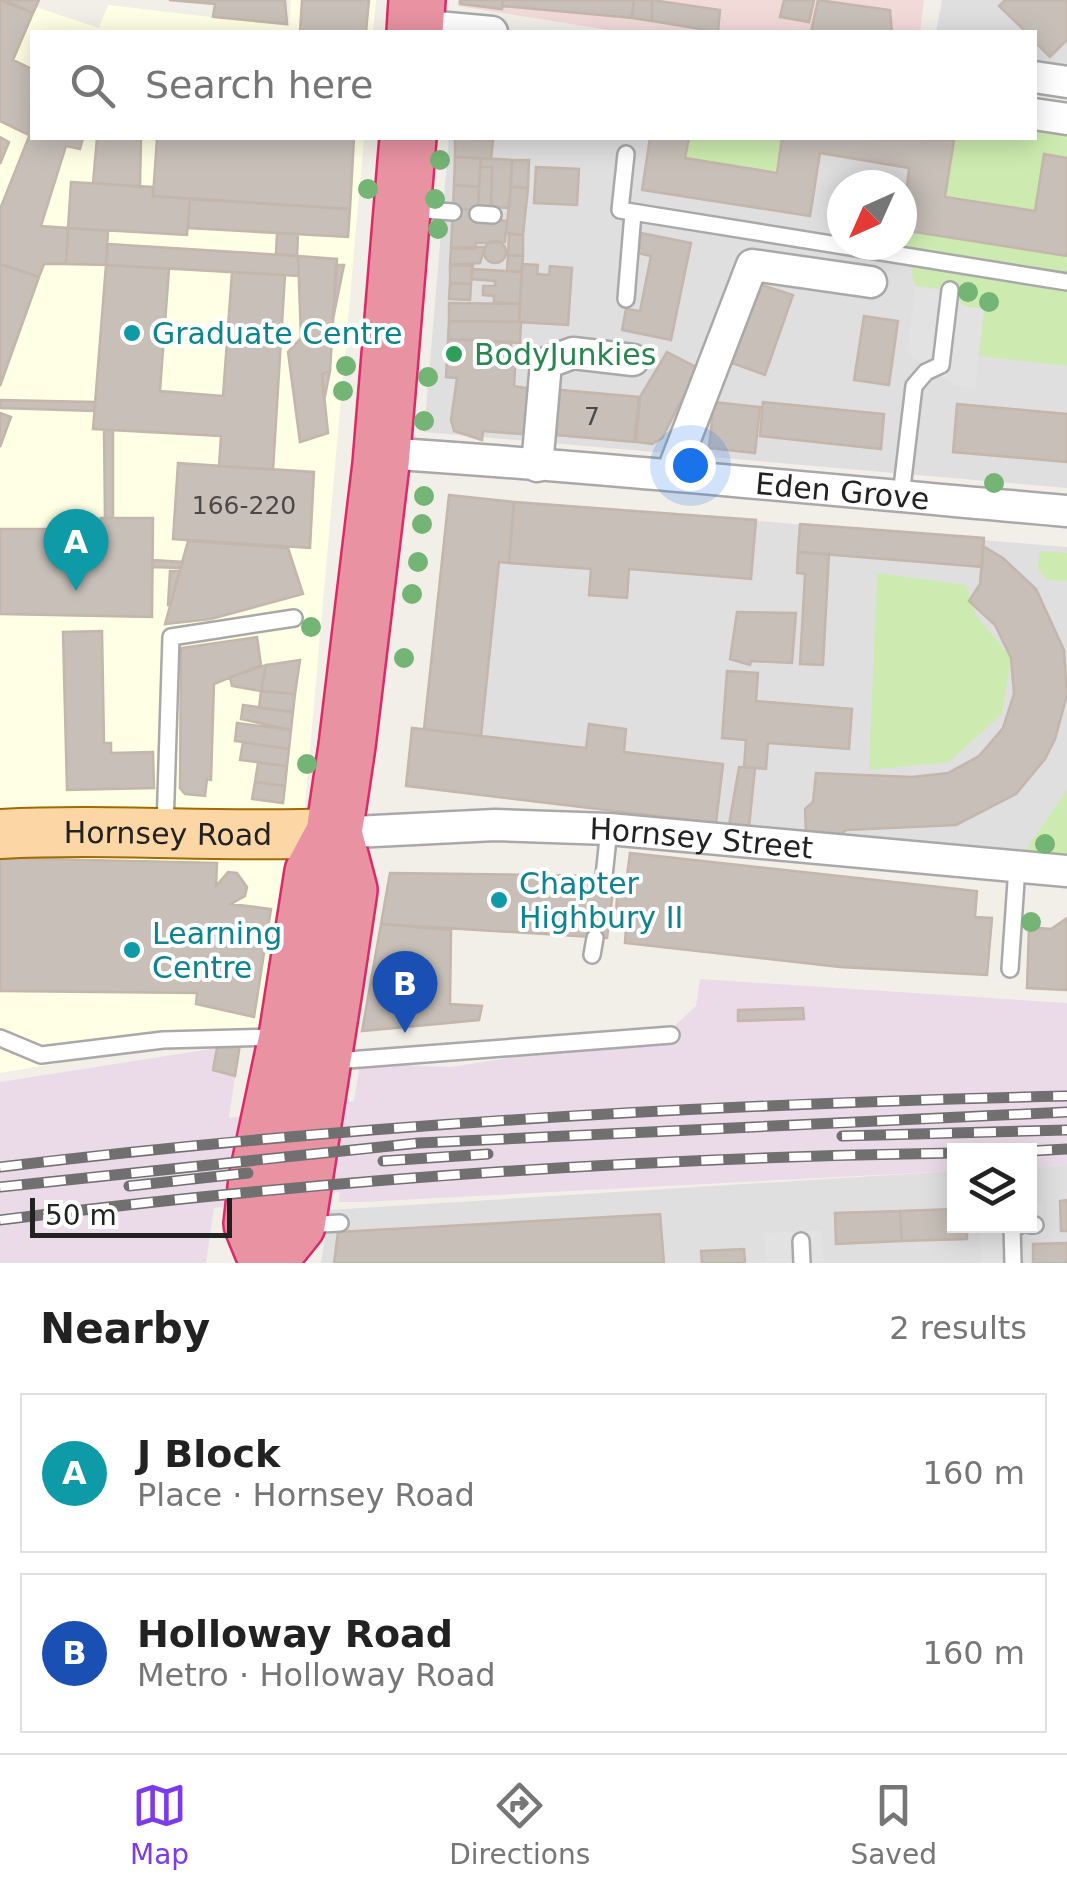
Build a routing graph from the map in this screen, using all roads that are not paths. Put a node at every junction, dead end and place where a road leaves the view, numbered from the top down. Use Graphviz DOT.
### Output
graph roads {
  1 [pos="416,19"];
  2 [pos="480,30"];
  3 [pos="1037,77"];
  4 [pos="1067,82"];
  5 [pos="1037,115"];
  6 [pos="1067,120"];
  7 [pos="409,140"];
  8 [pos="626,154"];
  9 [pos="633,213"];
  10 [pos="754,250"];
  11 [pos="872,282"];
  12 [pos="1067,282"];
  13 [pos="950,290"];
  14 [pos="626,300"];
  15 [pos="633,360"];
  16 [pos="382,453"];
  17 [pos="536,466"];
  18 [pos="672,473"];
  19 [pos="901,496"];
  20 [pos="1067,511"];
  21 [pos="294,618"];
  22 [pos="610,829"];
  23 [pos="165,832"];
  24 [pos="334,833"];
  25 [pos="0,834"];
  26 [pos="1017,867"];
  27 [pos="1067,872"];
  28 [pos="604,876"];
  29 [pos="595,938"];
  30 [pos="592,955"];
  31 [pos="1010,969"];
  32 [pos="671,1035"];
  33 [pos="0,1038"];
  34 [pos="304,1050"];
  35 [pos="1012,1233"];
  36 [pos="801,1241"];
  37 [pos="293,1243"];
  38 [pos="802,1263"];
  39 [pos="1013,1263"];
  1 -- 2 [label="street"];
  3 -- 4 [label="street"];
  5 -- 6 [label="street"];
  7 -- 16 [label="highway"];
  8 -- 9 [label="lane"];
  9 -- 10 [label="lane"];
  9 -- 14 [label="lane"];
  10 -- 11 [label="street"];
  10 -- 12 [label="lane"];
  10 -- 18 [label="street"];
  13 -- 19 [label="lane"];
  15 -- 17 [label="street"];
  16 -- 17 [label="street, Eden Grove"];
  16 -- 24 [label="highway"];
  17 -- 18 [label="street, Eden Grove"];
  18 -- 19 [label="street, Eden Grove"];
  19 -- 20 [label="street, Eden Grove"];
  21 -- 23 [label="lane"];
  22 -- 24 [label="street, Hornsey Street"];
  22 -- 26 [label="street, Hornsey Street"];
  22 -- 28 [label="lane"];
  23 -- 24 [label="main road, Hornsey Road"];
  23 -- 25 [label="main road, Hornsey Road"];
  24 -- 34 [label="highway"];
  26 -- 27 [label="street, Hornsey Street"];
  26 -- 31 [label="lane"];
  29 -- 30 [label="lane"];
  32 -- 34 [label="lane"];
  33 -- 34 [label="lane"];
  34 -- 37 [label="highway"];
  35 -- 39 [label="lane"];
  36 -- 38 [label="lane"];
}
